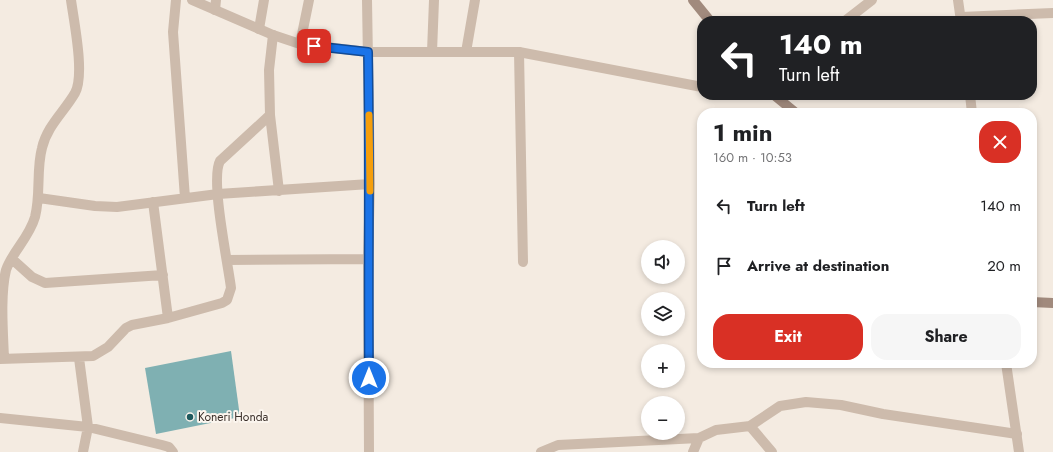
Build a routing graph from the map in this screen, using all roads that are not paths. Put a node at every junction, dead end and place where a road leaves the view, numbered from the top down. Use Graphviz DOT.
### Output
graph roads {
  1 [pos="192,0"];
  2 [pos="264,0"];
  3 [pos="309,0"];
  4 [pos="367,0"];
  5 [pos="434,0"];
  6 [pos="476,0"];
  7 [pos="693,0"];
  8 [pos="872,0"];
  9 [pos="958,0"];
  10 [pos="72,3"];
  11 [pos="176,4"];
  12 [pos="215,5"];
  13 [pos="1053,13"];
  14 [pos="706,16"];
  15 [pos="851,16"];
  16 [pos="961,16"];
  17 [pos="1007,16"];
  18 [pos="259,29"];
  19 [pos="273,35"];
  20 [pos="300,44"];
  21 [pos="368,52"];
  22 [pos="432,52"];
  23 [pos="466,52"];
  24 [pos="519,52"];
  25 [pos="697,86"];
  26 [pos="780,100"];
  27 [pos="790,108"];
  28 [pos="270,115"];
  29 [pos="370,184"];
  30 [pos="279,191"];
  31 [pos="218,194"];
  32 [pos="39,198"];
  33 [pos="184,198"];
  34 [pos="153,202"];
  35 [pos="12,259"];
  36 [pos="368,259"];
  37 [pos="227,260"];
  38 [pos="523,262"];
  39 [pos="163,276"];
  40 [pos="1037,302"];
  41 [pos="1053,303"];
  42 [pos="168,318"];
  43 [pos="2,358"];
  44 [pos="79,358"];
  45 [pos="1007,368"];
  46 [pos="0,418"];
  47 [pos="750,426"];
  48 [pos="88,427"];
  49 [pos="1016,434"];
  50 [pos="699,438"];
  51 [pos="563,448"];
  52 [pos="83,452"];
  53 [pos="173,452"];
  54 [pos="369,452"];
  55 [pos="541,452"];
  56 [pos="693,452"];
  57 [pos="772,452"];
  58 [pos="1019,452"];
  1 -- 12 [label="street"];
  2 -- 18 [label="street"];
  3 -- 20 [label="street"];
  4 -- 21 [label="street"];
  5 -- 22 [label="street"];
  6 -- 23 [label="street"];
  7 -- 14 [label="main road"];
  8 -- 15 [label="street"];
  9 -- 16 [label="street"];
  10 -- 32 [label="street"];
  11 -- 33 [label="street"];
  12 -- 18 [label="street"];
  13 -- 17 [label="street"];
  18 -- 19 [label="street"];
  19 -- 20 [label="street"];
  19 -- 28 [label="street"];
  20 -- 21 [label="street"];
  21 -- 22 [label="street"];
  21 -- 29 [label="street"];
  22 -- 23 [label="street"];
  23 -- 24 [label="street"];
  24 -- 25 [label="street"];
  24 -- 38 [label="street"];
  26 -- 27 [label="main road"];
  28 -- 30 [label="street"];
  28 -- 31 [label="street"];
  29 -- 30 [label="street"];
  29 -- 36 [label="street"];
  30 -- 31 [label="street"];
  31 -- 33 [label="street"];
  31 -- 37 [label="street"];
  32 -- 34 [label="street"];
  32 -- 35 [label="street"];
  33 -- 34 [label="street"];
  34 -- 39 [label="street"];
  35 -- 39 [label="street"];
  35 -- 43 [label="street"];
  36 -- 37 [label="street"];
  36 -- 54 [label="street"];
  37 -- 42 [label="street"];
  39 -- 42 [label="street"];
  40 -- 41 [label="main road"];
  42 -- 44 [label="street"];
  43 -- 44 [label="street"];
  44 -- 48 [label="street"];
  45 -- 49 [label="street"];
  46 -- 48 [label="street"];
  47 -- 49 [label="street"];
  47 -- 50 [label="street"];
  47 -- 57 [label="street"];
  48 -- 52 [label="street"];
  48 -- 53 [label="street"];
  49 -- 58 [label="street"];
  50 -- 51 [label="street"];
  50 -- 56 [label="street"];
  51 -- 55 [label="street"];
}
